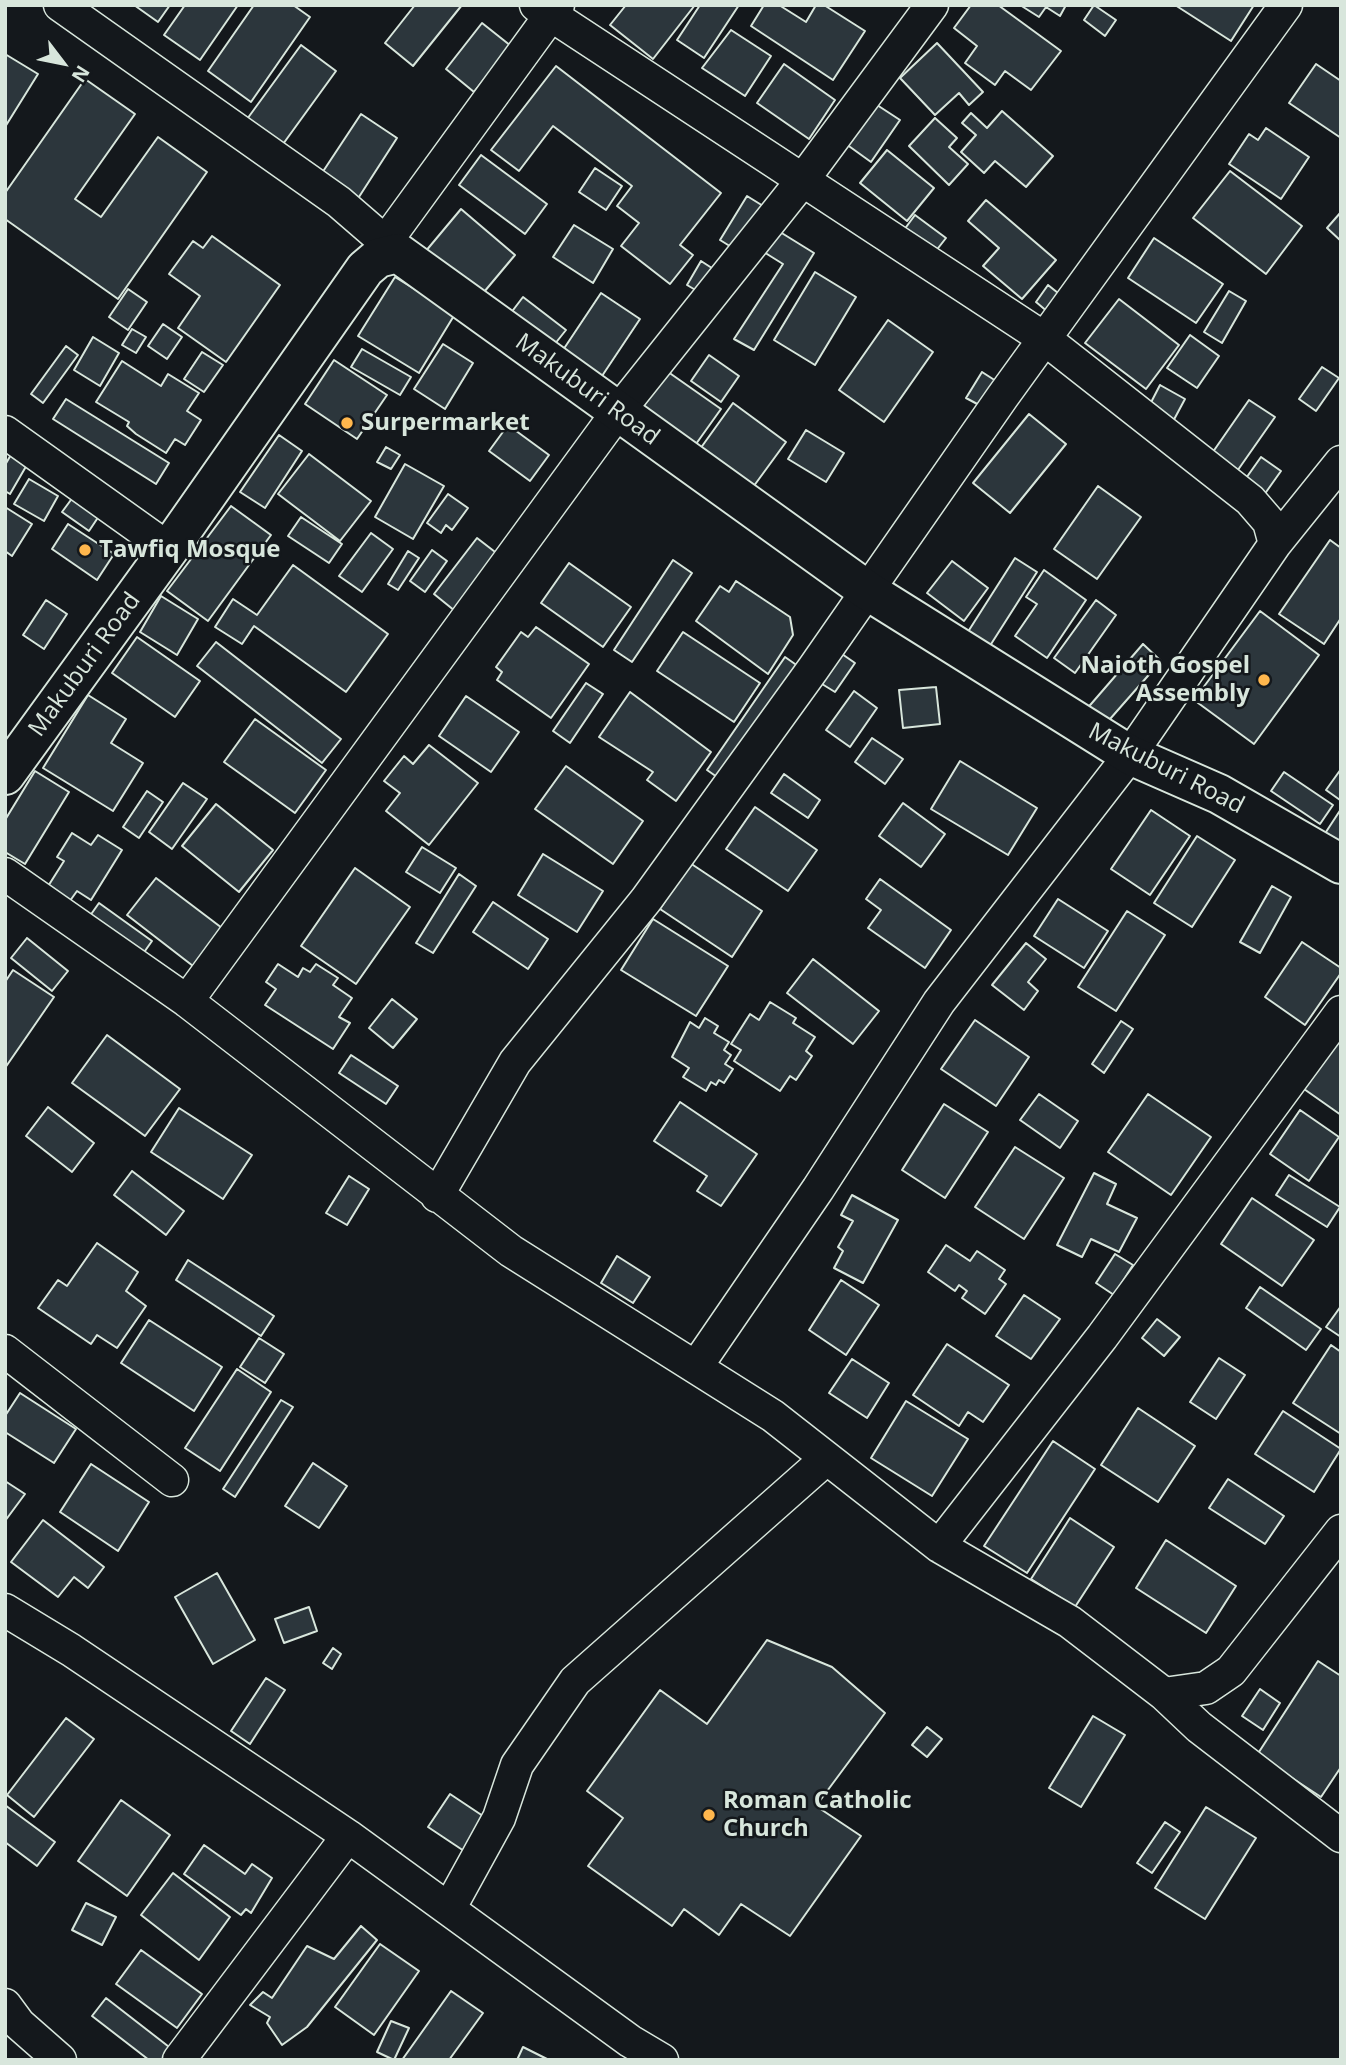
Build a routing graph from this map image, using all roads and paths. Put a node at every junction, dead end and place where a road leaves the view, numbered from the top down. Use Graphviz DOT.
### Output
graph roads {
  1 [pos="60,5"];
  2 [pos="932,5"];
  3 [pos="1286,5"];
  4 [pos="548,9"];
  5 [pos="802,181"];
  6 [pos="391,248"];
  7 [pos="1045,339"];
  8 [pos="617,413"];
  9 [pos="5,432"];
  10 [pos="1339,469"];
  11 [pos="1275,544"];
  12 [pos="169,549"];
  13 [pos="867,591"];
  14 [pos="1129,755"];
  15 [pos="5,775"];
  16 [pos="1341,864"];
  17 [pos="5,874"];
  18 [pos="187,1001"];
  19 [pos="1341,1012"];
  20 [pos="437,1196"];
  21 [pos="5,1351"];
  22 [pos="696,1367"];
  23 [pos="826,1459"];
  24 [pos="172,1480"];
  25 [pos="1341,1531"];
  26 [pos="939,1546"];
  27 [pos="5,1610"];
  28 [pos="1164,1694"];
  29 [pos="348,1836"];
  30 [pos="1341,1836"];
  31 [pos="449,1909"];
  32 [pos="5,2005"];
  33 [pos="60,2060"];
  34 [pos="179,2060"];
  35 [pos="662,2060"];
  1 -- 6 [label="street"];
  2 -- 5 [label="street"];
  3 -- 7 [label="street"];
  4 -- 5 [label="street"];
  4 -- 6 [label="street"];
  5 -- 7 [label="street"];
  5 -- 8 [label="street"];
  6 -- 8 [label="street, Makuburi Road"];
  6 -- 12 [label="street, Makuburi Road"];
  7 -- 11 [label="street"];
  7 -- 13 [label="street"];
  8 -- 13 [label="street, Makuburi Road"];
  8 -- 18 [label="street"];
  9 -- 12 [label="street"];
  10 -- 11 [label="street"];
  11 -- 14 [label="street"];
  12 -- 15 [label="street, Makuburi Road"];
  13 -- 14 [label="street, Makuburi Road"];
  13 -- 20 [label="street"];
  14 -- 16 [label="street, Makuburi Road"];
  14 -- 22 [label="street"];
  17 -- 18 [label="street"];
  18 -- 20 [label="street"];
  19 -- 26 [label="street"];
  20 -- 22 [label="street"];
  21 -- 24 [label="street"];
  22 -- 23 [label="street"];
  23 -- 26 [label="street"];
  23 -- 31 [label="street"];
  25 -- 28 [label="street"];
  26 -- 28 [label="street"];
  27 -- 29 [label="street"];
  28 -- 30 [label="street"];
  29 -- 31 [label="street"];
  29 -- 34 [label="street"];
  31 -- 35 [label="street"];
  32 -- 33 [label="street"];
}
